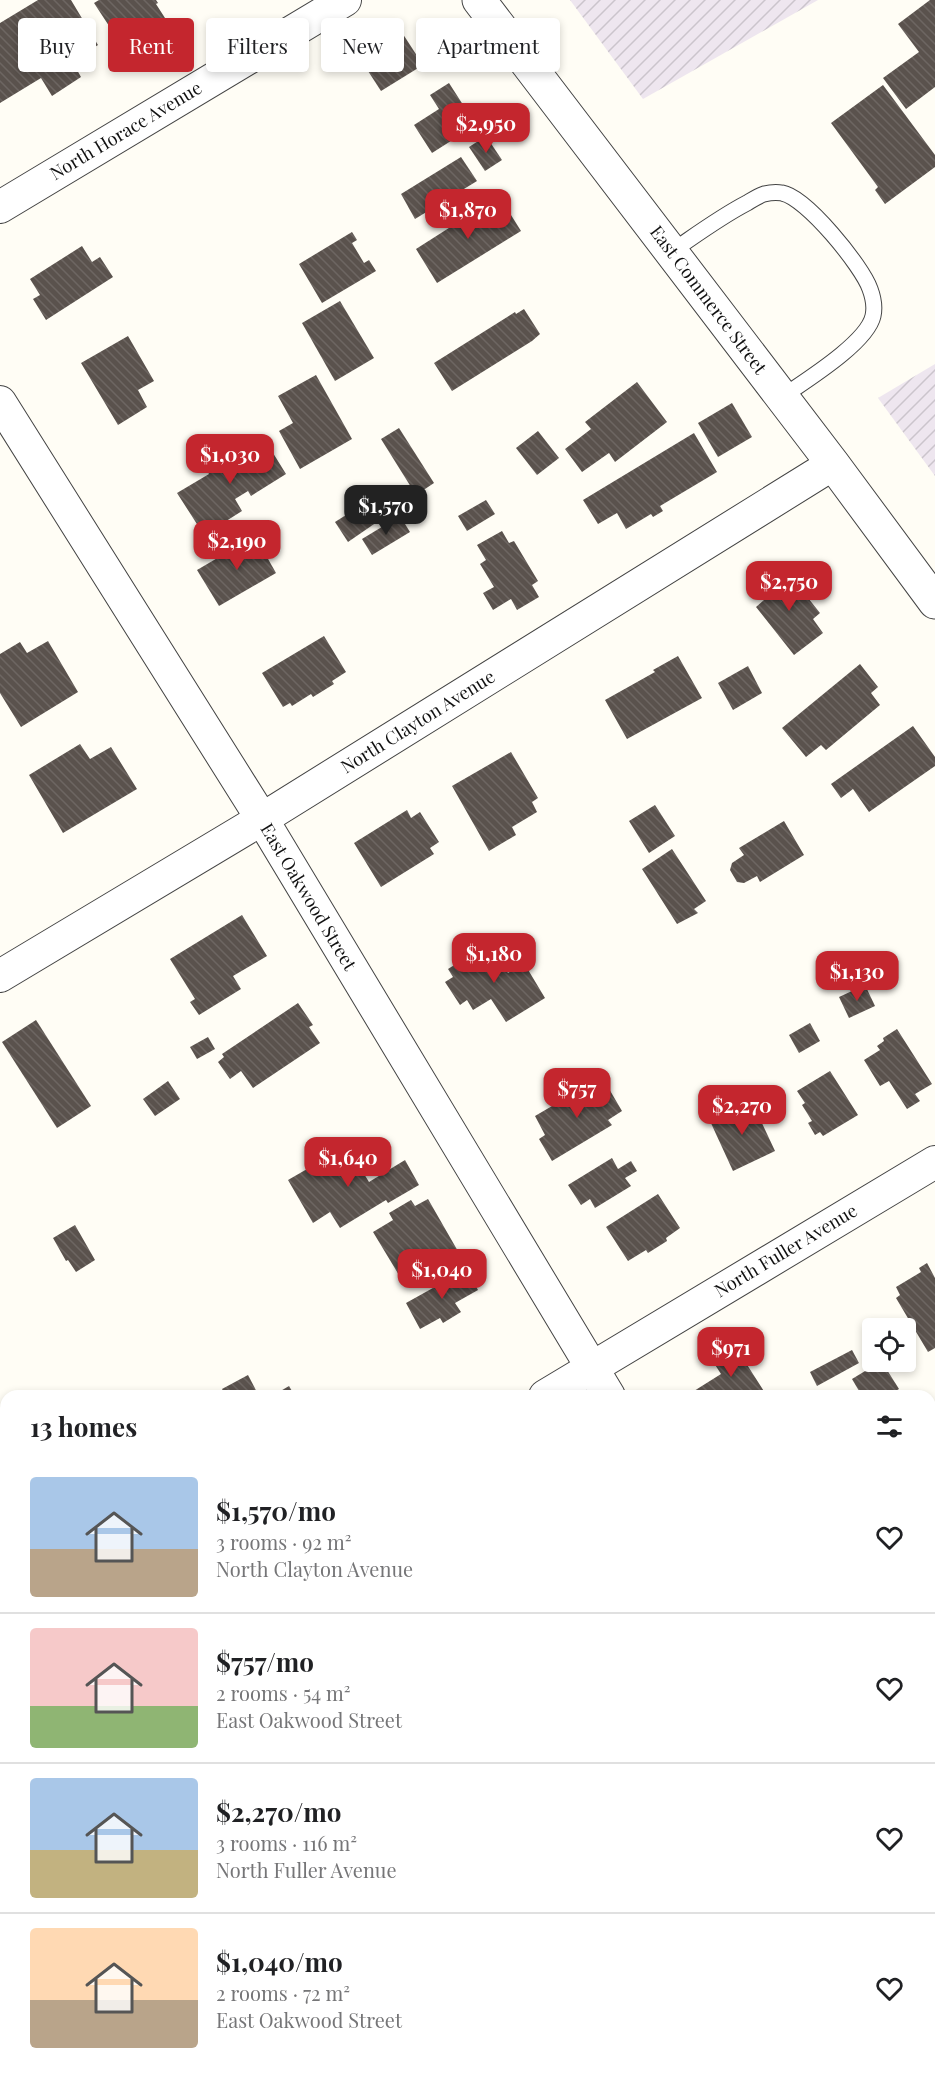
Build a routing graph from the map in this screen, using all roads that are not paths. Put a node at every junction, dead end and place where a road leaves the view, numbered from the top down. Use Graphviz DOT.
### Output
graph roads {
  1 [pos="345,0"];
  2 [pos="479,0"];
  3 [pos="0,207"];
  4 [pos="671,252"];
  5 [pos="782,397"];
  6 [pos="0,402"];
  7 [pos="833,464"];
  8 [pos="935,602"];
  9 [pos="262,819"];
  10 [pos="0,976"];
  11 [pos="935,1162"];
  12 [pos="592,1368"];
  13 [pos="555,1390"];
  14 [pos="605,1390"];
  1 -- 3 [label="street, North Horace Avenue"];
  2 -- 4 [label="street, East Commerce Street"];
  4 -- 5 [label="street, East Commerce Street"];
  4 -- 5 [label="lane"];
  5 -- 7 [label="street, East Commerce Street"];
  6 -- 9 [label="street, East Oakwood Street"];
  7 -- 8 [label="street, East Commerce Street"];
  7 -- 9 [label="street, North Clayton Avenue"];
  9 -- 10 [label="street, North Clayton Avenue"];
  9 -- 12 [label="street, East Oakwood Street"];
  11 -- 12 [label="street, North Fuller Avenue"];
  12 -- 13 [label="street, North Fuller Avenue"];
  12 -- 14 [label="street, East Oakwood Street"];
}
